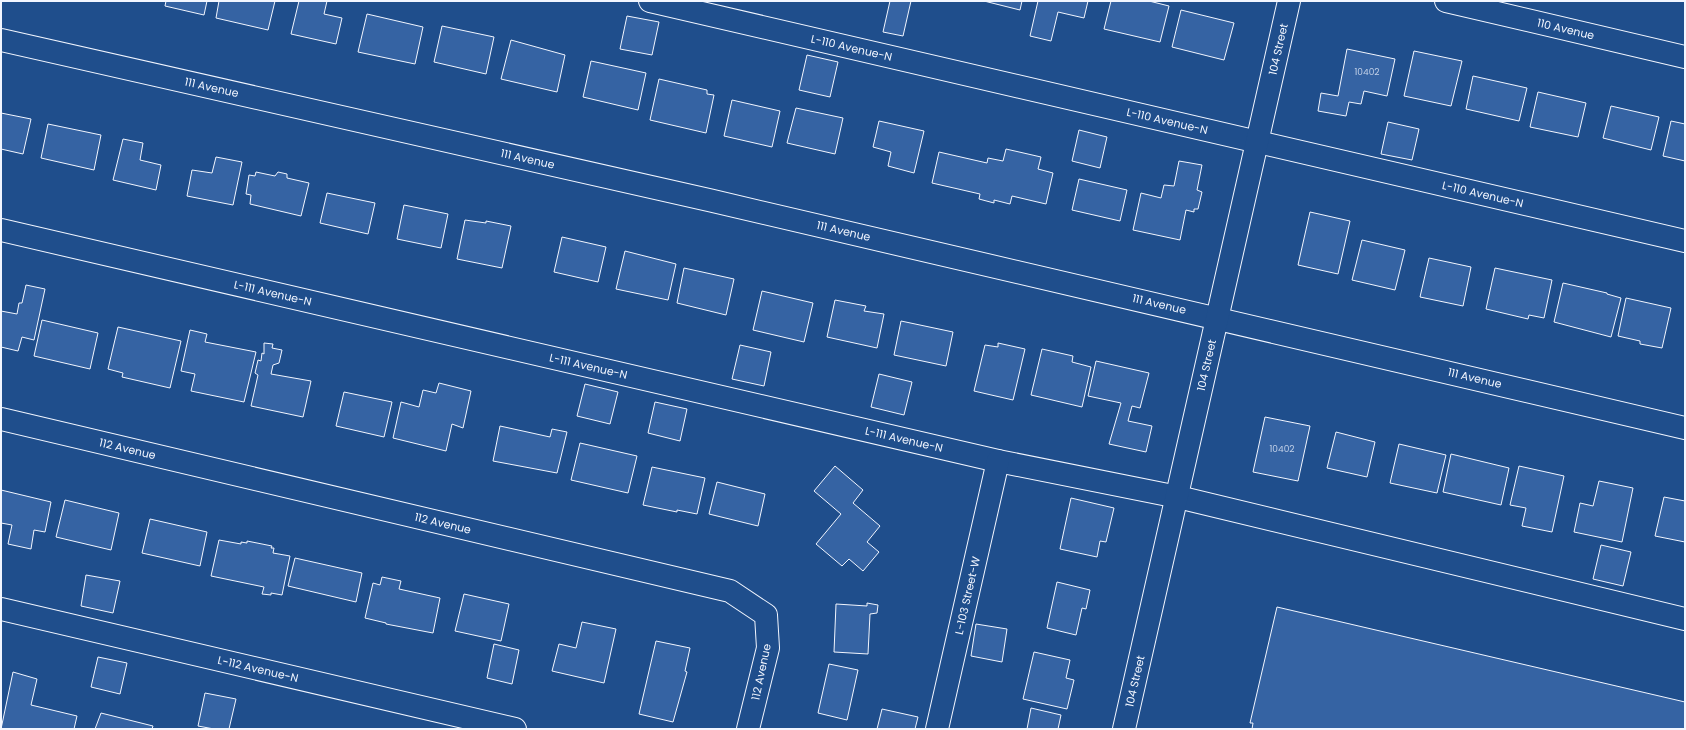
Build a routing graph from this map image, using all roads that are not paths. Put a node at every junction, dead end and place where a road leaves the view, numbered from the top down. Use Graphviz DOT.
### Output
graph roads {
  1 [pos="650,1"];
  2 [pos="1289,1"];
  3 [pos="1446,1"];
  4 [pos="1,40"];
  5 [pos="1685,57"];
  6 [pos="1257,143"];
  7 [pos="1,230"];
  8 [pos="1685,241"];
  9 [pos="1218,316"];
  10 [pos="1,419"];
  11 [pos="1685,428"];
  12 [pos="998,461"];
  13 [pos="1178,497"];
  14 [pos="1,609"];
  15 [pos="1685,619"];
  16 [pos="515,729"];
  17 [pos="748,729"];
  18 [pos="937,729"];
  19 [pos="1124,729"];
  1 -- 6 [label="street, L-110 Avenue-N"];
  2 -- 6 [label="street, 104 Street"];
  3 -- 5 [label="street, 110 Avenue"];
  4 -- 9 [label="street, 111 Avenue"];
  6 -- 8 [label="street, L-110 Avenue-N"];
  6 -- 9 [label="street, 104 Street"];
  7 -- 12 [label="street, L-111 Avenue-N"];
  9 -- 11 [label="street, 111 Avenue"];
  9 -- 13 [label="street, 104 Street"];
  10 -- 17 [label="street, 112 Avenue"];
  12 -- 13 [label="street, L-111 Avenue-N"];
  12 -- 18 [label="street, L-103 Street-W"];
  13 -- 15 [label="street, L-111 Avenue-N"];
  13 -- 19 [label="street, 104 Street"];
  14 -- 16 [label="street, L-112 Avenue-N"];
}
